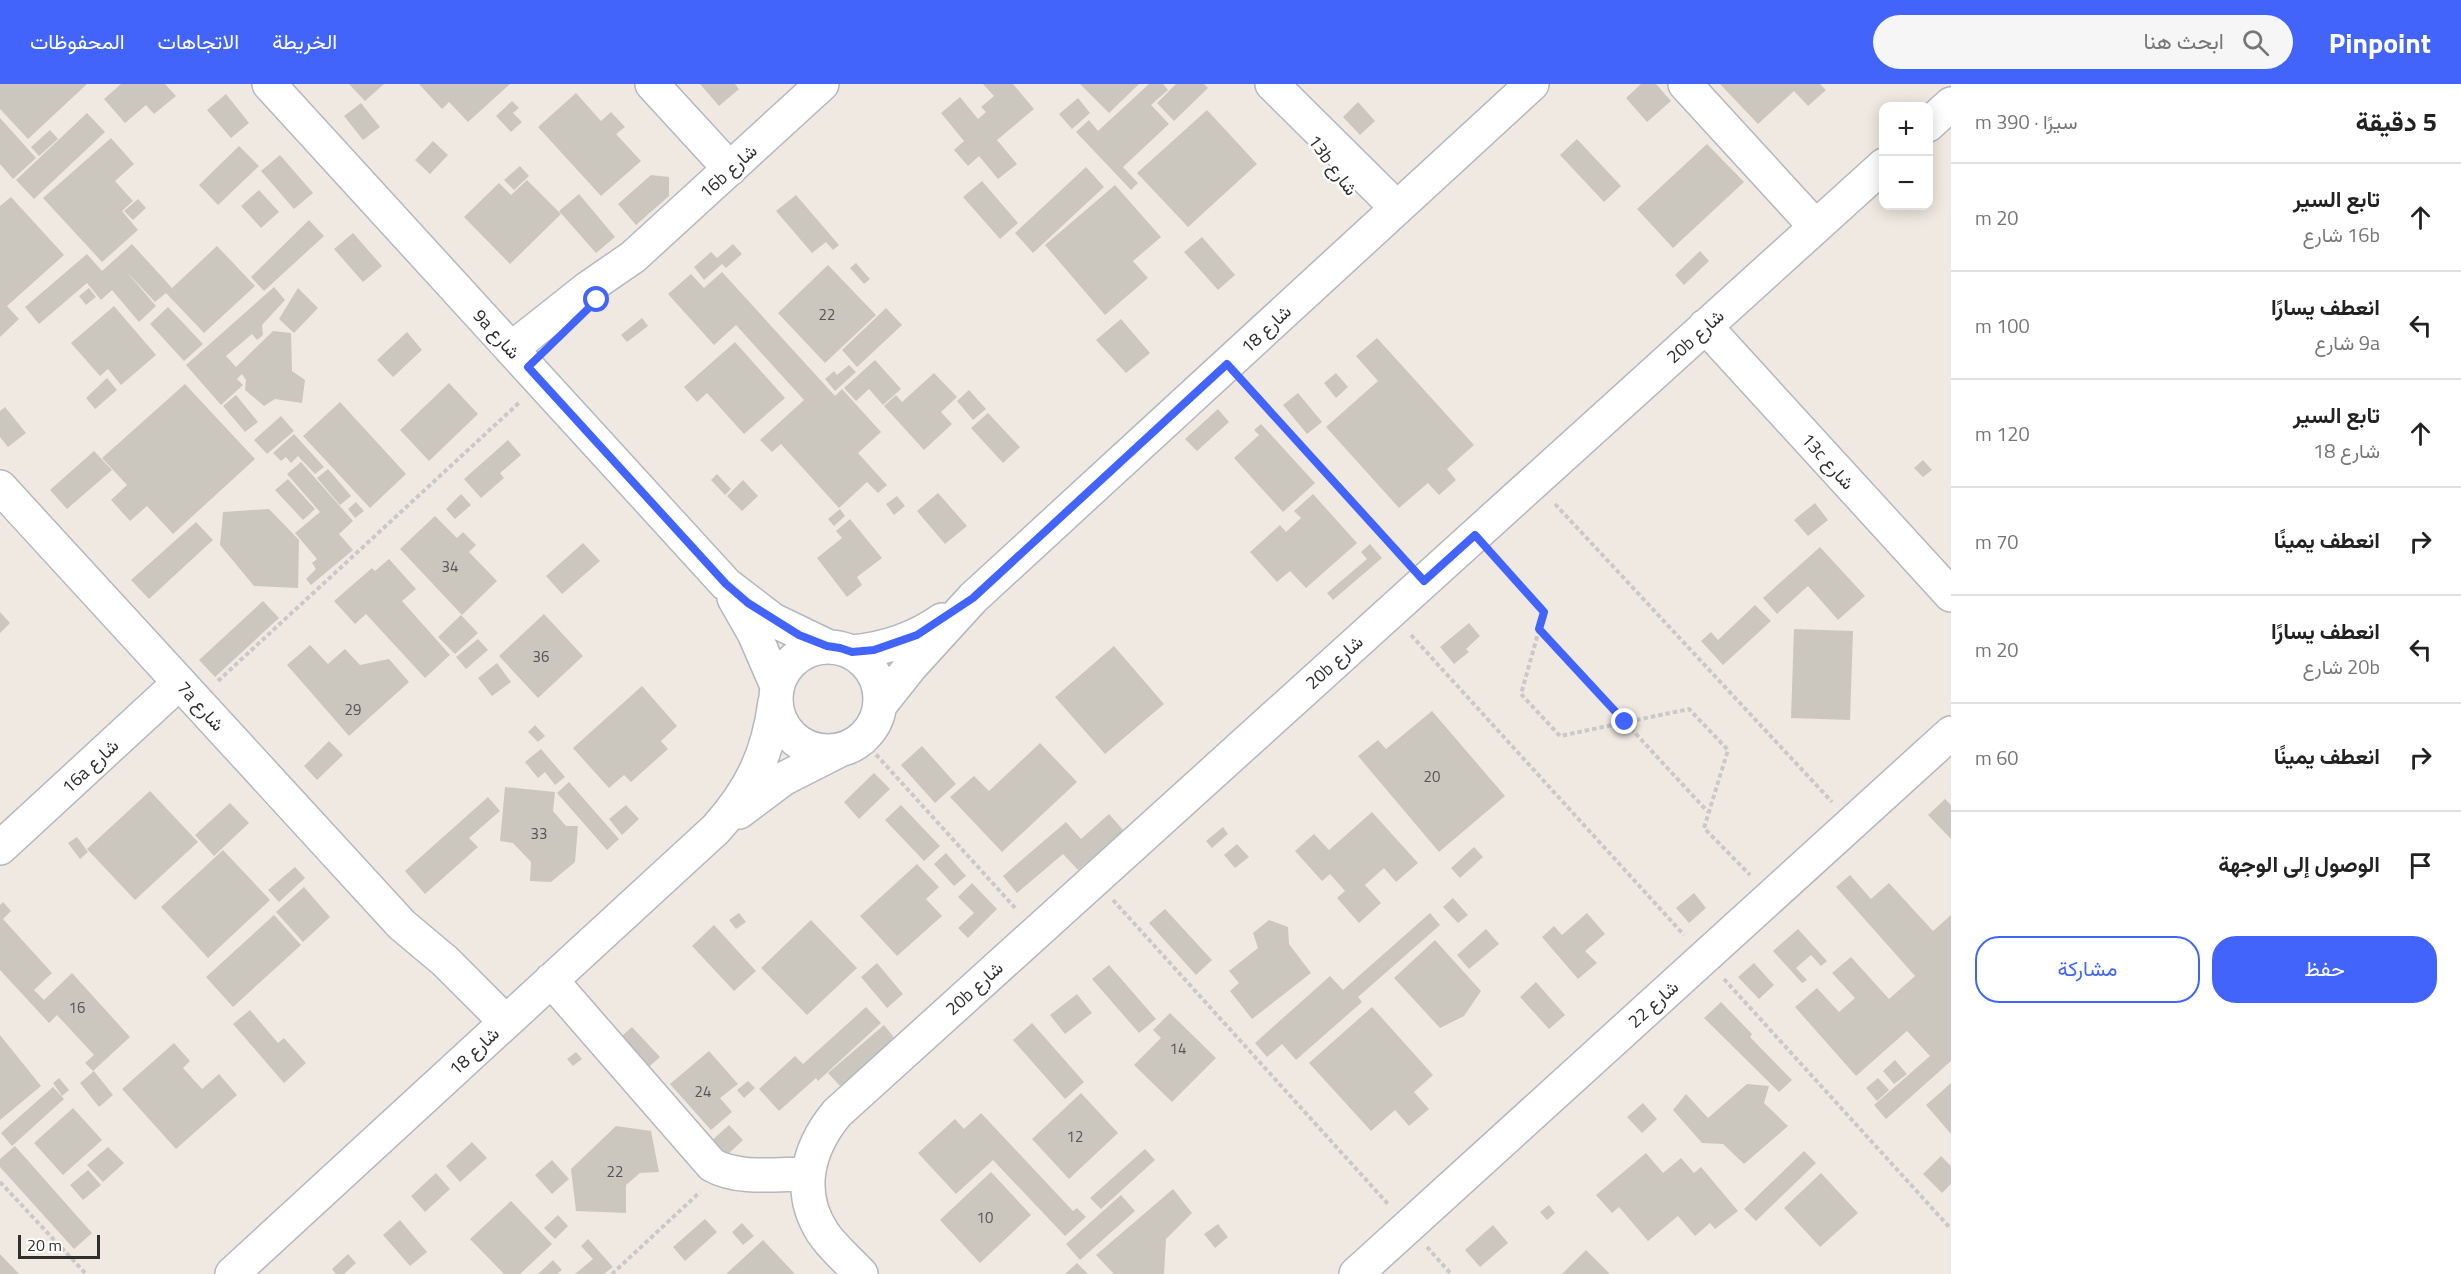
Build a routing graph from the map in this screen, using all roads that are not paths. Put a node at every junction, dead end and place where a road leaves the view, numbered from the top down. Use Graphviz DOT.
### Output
graph roads {
  1 [pos="269,84"];
  2 [pos="652,84"];
  3 [pos="822,84"];
  4 [pos="1532,84"];
  5 [pos="1685,84"];
  6 [pos="1281,93"];
  7 [pos="1951,105"];
  8 [pos="1933,121"];
  9 [pos="730,169"];
  10 [pos="1879,169"];
  11 [pos="1388,217"];
  12 [pos="1815,226"];
  13 [pos="1705,326"];
  14 [pos="527,366"];
  15 [pos="0,487"];
  16 [pos="726,584"];
  17 [pos="1951,595"];
  18 [pos="973,598"];
  19 [pos="839,649"];
  20 [pos="188,692"];
  21 [pos="776,694"];
  22 [pos="880,705"];
  23 [pos="1951,733"];
  24 [pos="853,744"];
  25 [pos="716,829"];
  26 [pos="0,848"];
  27 [pos="551,980"];
  28 [pos="497,1030"];
  29 [pos="808,1174"];
  30 [pos="232,1274"];
  31 [pos="861,1274"];
  32 [pos="1356,1274"];
  1 -- 14 [label="street, 9a شارع"];
  2 -- 9 [label="street"];
  3 -- 9 [label="street, 16b شارع"];
  4 -- 11 [label="street, شارع 18"];
  5 -- 12 [label="street"];
  6 -- 11 [label="street, 13b شارع"];
  7 -- 8 [label="street"];
  9 -- 14 [label="street, 16b شارع"];
  10 -- 12 [label="street, 20b شارع"];
  11 -- 18 [label="street, شارع 18"];
  12 -- 13 [label="street, 20b شارع"];
  13 -- 17 [label="street, 13c شارع"];
  13 -- 29 [label="street, 20b شارع"];
  14 -- 16 [label="street, 9a شارع"];
  15 -- 20 [label="street, 7a شارع"];
  16 -- 19 [label="street, 9a شارع"];
  16 -- 21 [label="street, 9a شارع"];
  18 -- 19 [label="street, شارع 18"];
  18 -- 22 [label="street, شارع 18"];
  19 -- 21 [label="street"];
  19 -- 22 [label="street"];
  20 -- 26 [label="street, 16a شارع"];
  20 -- 28 [label="street, 7a شارع"];
  21 -- 24 [label="street"];
  21 -- 25 [label="street, شارع 18"];
  22 -- 24 [label="street"];
  23 -- 32 [label="street, شارع 22"];
  24 -- 25 [label="street, شارع 18"];
  25 -- 27 [label="street, شارع 18"];
  27 -- 28 [label="street, شارع 18"];
  27 -- 29 [label="street"];
  28 -- 30 [label="street, شارع 18"];
  29 -- 31 [label="street"];
}
